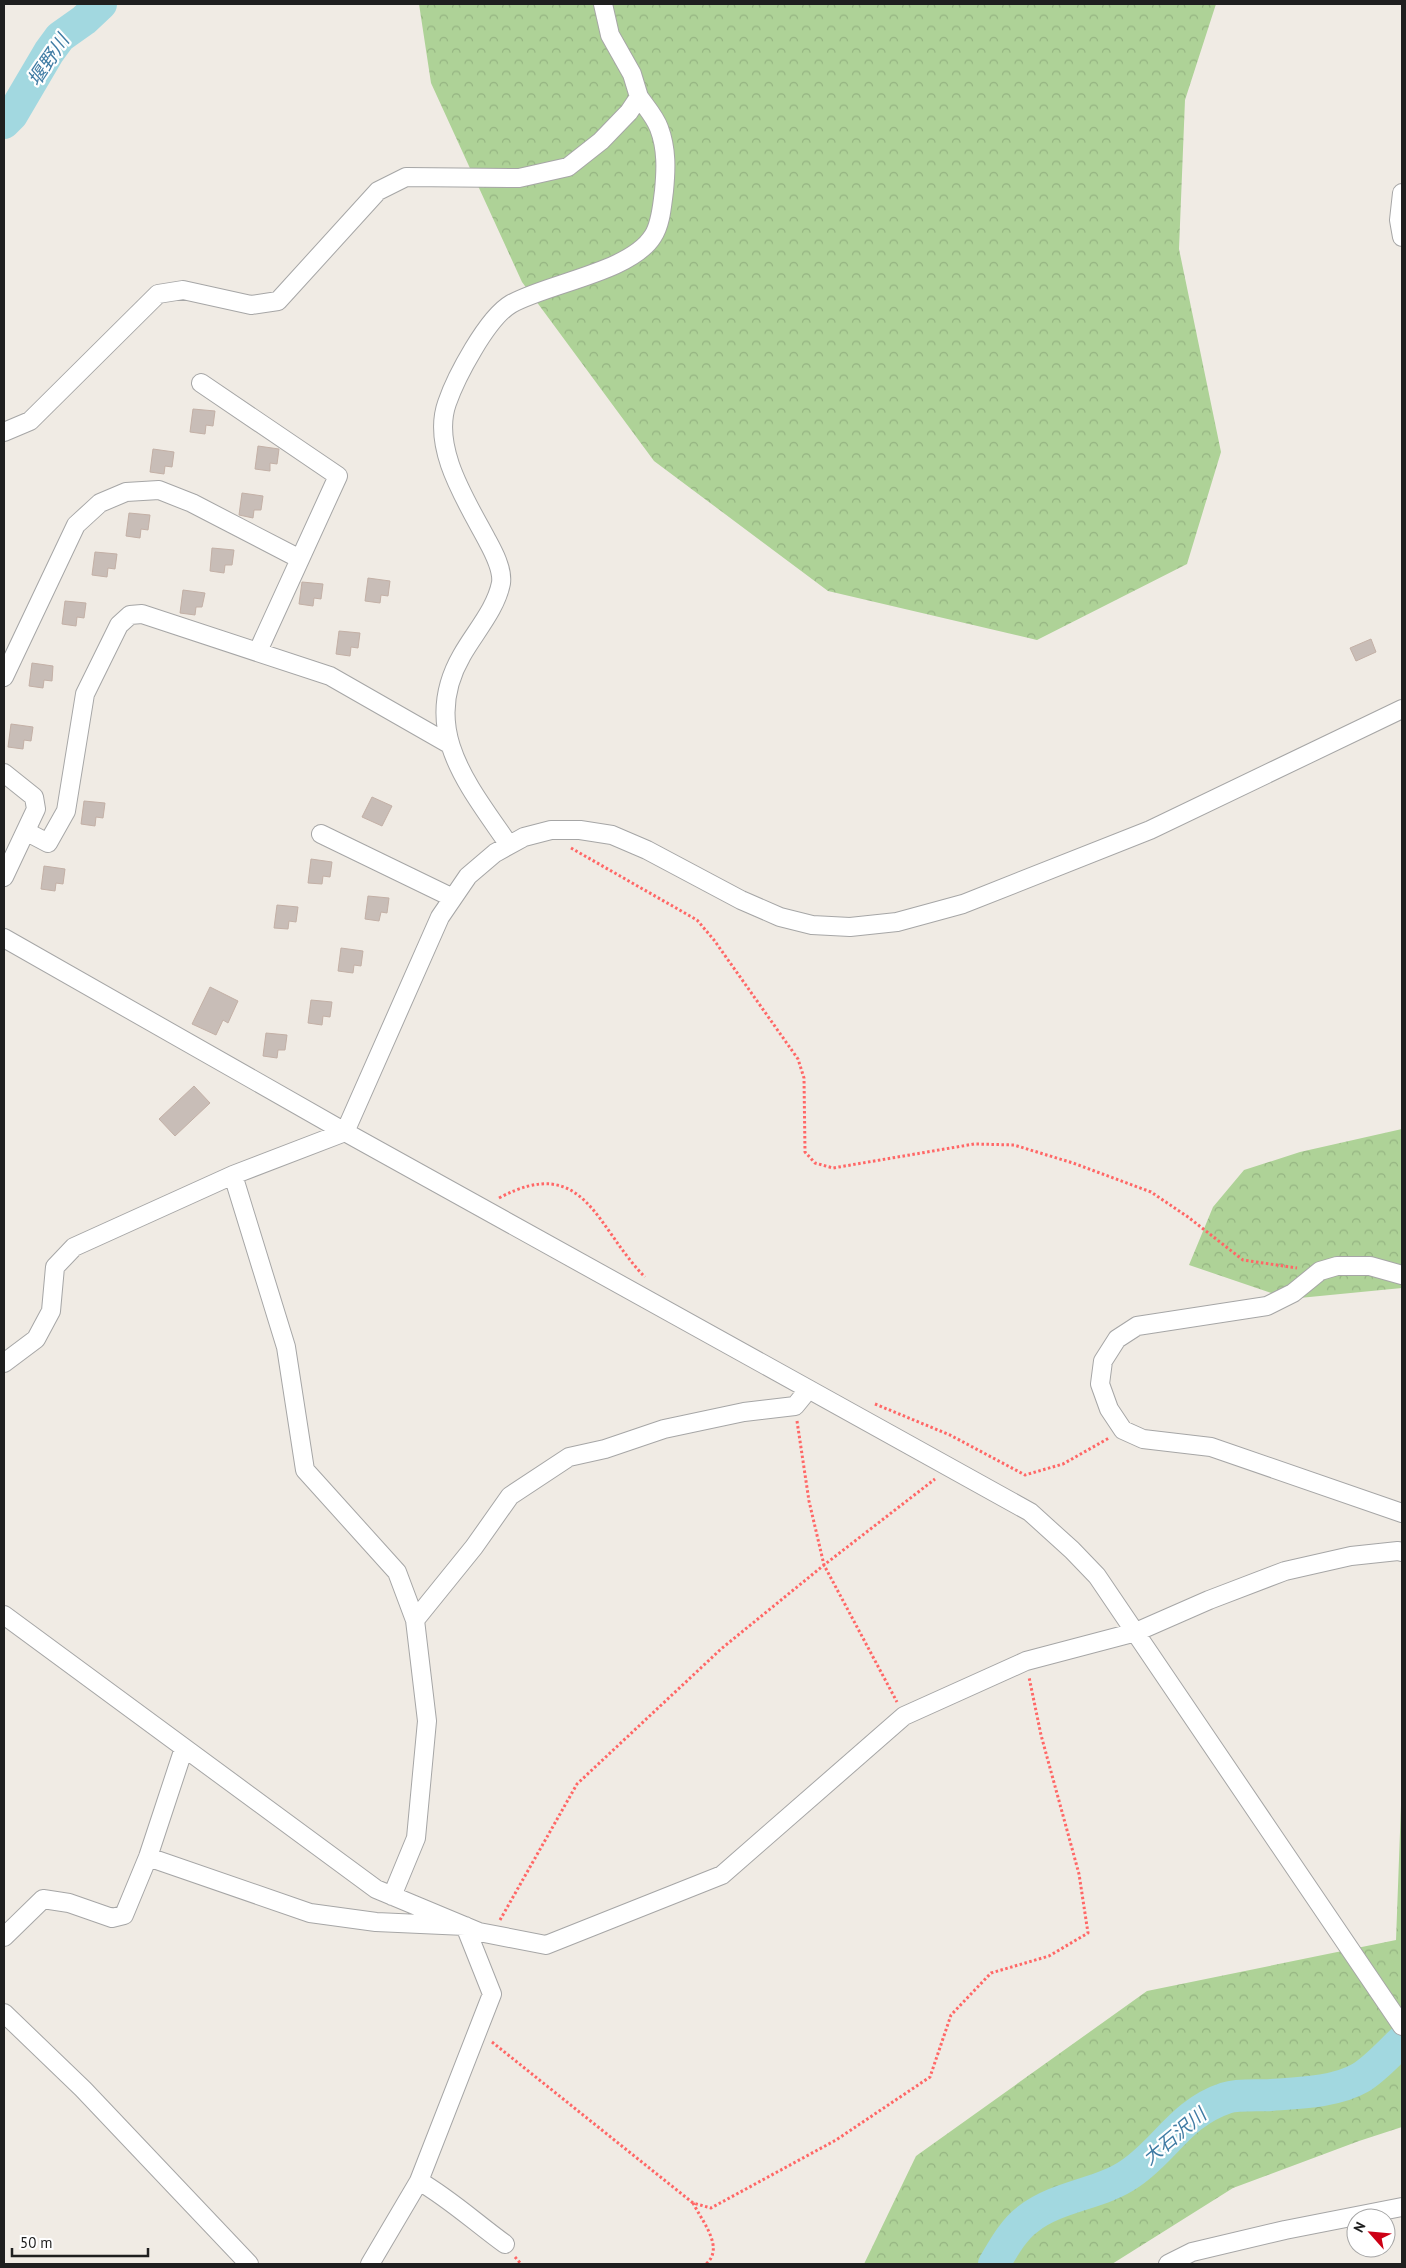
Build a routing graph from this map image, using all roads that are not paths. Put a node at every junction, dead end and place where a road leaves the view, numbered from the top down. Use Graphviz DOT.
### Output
graph roads {
  1 [pos="603,4"];
  2 [pos="639,97"];
  3 [pos="1402,193"];
  4 [pos="1402,237"];
  5 [pos="201,383"];
  6 [pos="4,432"];
  7 [pos="300,559"];
  8 [pos="258,651"];
  9 [pos="4,677"];
  10 [pos="1402,709"];
  11 [pos="449,744"];
  12 [pos="4,773"];
  13 [pos="27,832"];
  14 [pos="321,834"];
  15 [pos="509,845"];
  16 [pos="4,877"];
  17 [pos="453,898"];
  18 [pos="7,946"];
  19 [pos="345,1132"];
  20 [pos="233,1175"];
  21 [pos="1402,1275"];
  22 [pos="4,1363"];
  23 [pos="808,1390"];
  24 [pos="1402,1512"];
  25 [pos="1402,1552"];
  26 [pos="4,1615"];
  27 [pos="415,1620"];
  28 [pos="1136,1632"];
  29 [pos="184,1748"];
  30 [pos="148,1856"];
  31 [pos="392,1896"];
  32 [pos="466,1926"];
  33 [pos="4,1937"];
  34 [pos="4,2013"];
  35 [pos="1402,2026"];
  36 [pos="419,2180"];
  37 [pos="1402,2207"];
  38 [pos="505,2244"];
  39 [pos="249,2264"];
  40 [pos="370,2264"];
  41 [pos="1168,2264"];
  1 -- 2 [label="street"];
  2 -- 6 [label="street"];
  2 -- 11 [label="street"];
  3 -- 4 [label="street"];
  5 -- 7 [label="street"];
  7 -- 8 [label="street"];
  7 -- 9 [label="street"];
  8 -- 11 [label="street"];
  8 -- 13 [label="street"];
  10 -- 15 [label="street"];
  11 -- 15 [label="street"];
  12 -- 13 [label="street"];
  13 -- 16 [label="street"];
  14 -- 17 [label="street"];
  15 -- 17 [label="street"];
  17 -- 19 [label="street"];
  18 -- 19 [label="street"];
  19 -- 20 [label="street"];
  19 -- 23 [label="street"];
  20 -- 22 [label="street"];
  20 -- 27 [label="street"];
  21 -- 24 [label="street"];
  23 -- 27 [label="street"];
  23 -- 28 [label="street"];
  25 -- 28 [label="street"];
  26 -- 29 [label="street"];
  27 -- 31 [label="street"];
  28 -- 32 [label="street"];
  28 -- 35 [label="street"];
  29 -- 30 [label="street"];
  29 -- 31 [label="street"];
  30 -- 32 [label="street"];
  30 -- 33 [label="street"];
  31 -- 32 [label="street"];
  32 -- 36 [label="street"];
  34 -- 39 [label="street"];
  36 -- 38 [label="street"];
  36 -- 40 [label="street"];
  37 -- 41 [label="street"];
}
